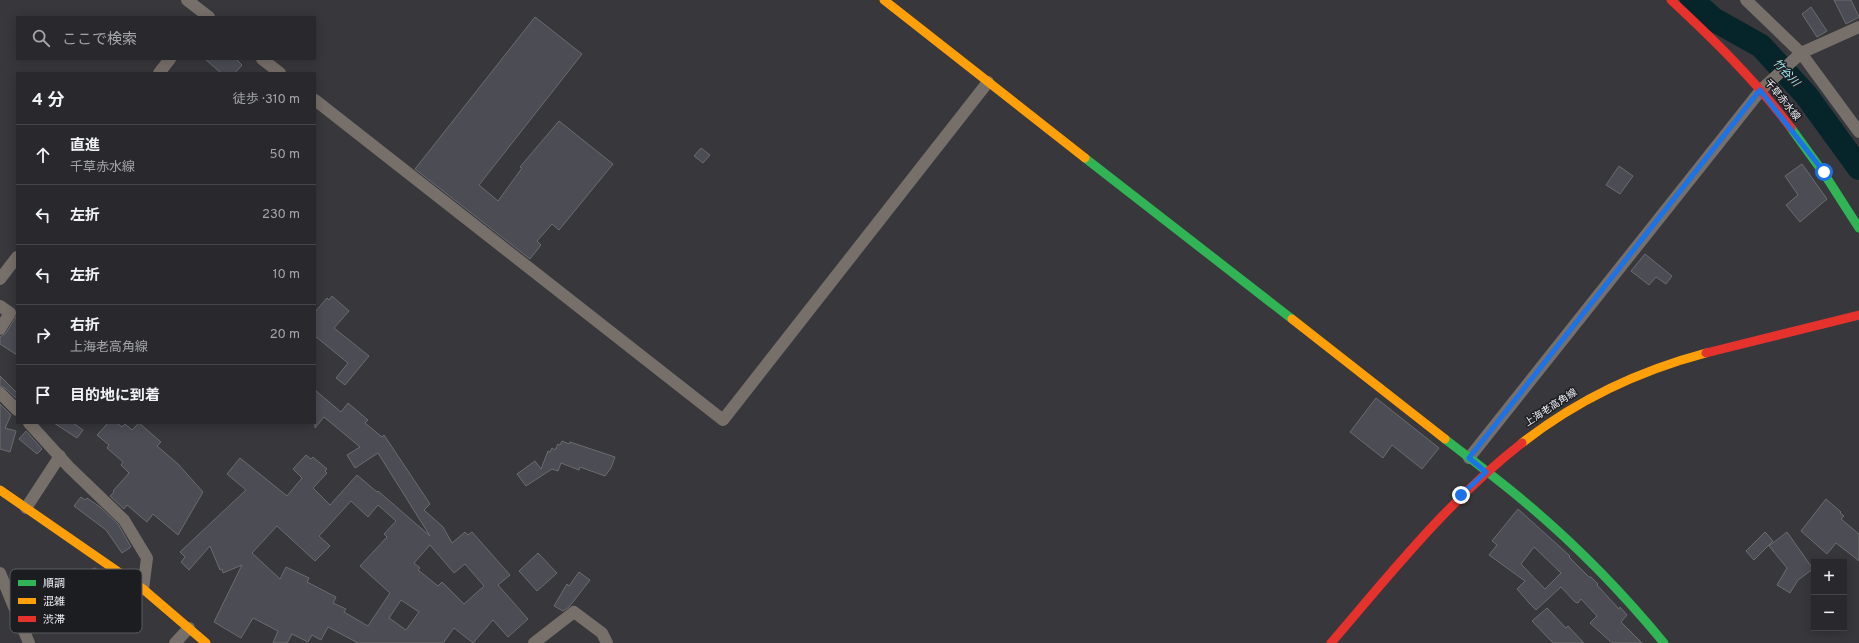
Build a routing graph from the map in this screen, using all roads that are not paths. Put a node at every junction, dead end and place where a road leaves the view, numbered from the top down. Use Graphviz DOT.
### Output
graph roads {
  1 [pos="187,0"];
  2 [pos="884,0"];
  3 [pos="1671,0"];
  4 [pos="1746,0"];
  5 [pos="205,16"];
  6 [pos="1859,27"];
  7 [pos="1801,53"];
  8 [pos="169,60"];
  9 [pos="263,60"];
  10 [pos="160,72"];
  11 [pos="279,72"];
  12 [pos="988,82"];
  13 [pos="1764,87"];
  14 [pos="316,101"];
  15 [pos="1859,132"];
  16 [pos="1859,228"];
  17 [pos="16,258"];
  18 [pos="0,279"];
  19 [pos="0,306"];
  20 [pos="1859,315"];
  21 [pos="0,329"];
  22 [pos="0,393"];
  23 [pos="16,409"];
  24 [pos="30,424"];
  25 [pos="60,456"];
  26 [pos="1469,458"];
  27 [pos="1486,472"];
  28 [pos="0,490"];
  29 [pos="26,508"];
  30 [pos="114,569"];
  31 [pos="0,573"];
  32 [pos="143,589"];
  33 [pos="10,597"];
  34 [pos="189,628"];
  35 [pos="25,633"];
  36 [pos="29,643"];
  37 [pos="175,643"];
  38 [pos="206,643"];
  39 [pos="534,643"];
  40 [pos="607,643"];
  41 [pos="1331,643"];
  42 [pos="1664,643"];
  1 -- 5 [label="street"];
  2 -- 12 [label="street"];
  3 -- 13 [label="street, 千草赤水線"];
  4 -- 7 [label="street"];
  6 -- 7 [label="street"];
  7 -- 13 [label="street"];
  7 -- 15 [label="street"];
  8 -- 10 [label="street"];
  9 -- 11 [label="street"];
  12 -- 14 [label="street"];
  12 -- 26 [label="street"];
  13 -- 16 [label="street, 千草赤水線"];
  13 -- 26 [label="street"];
  17 -- 18 [label="street"];
  19 -- 21 [label="street"];
  20 -- 27 [label="street, 上海老高角線"];
  22 -- 23 [label="street"];
  24 -- 25 [label="street"];
  25 -- 29 [label="street"];
  25 -- 32 [label="street"];
  26 -- 27 [label="street"];
  27 -- 41 [label="street, 上海老高角線"];
  27 -- 42 [label="street"];
  28 -- 29 [label="street"];
  29 -- 30 [label="street"];
  31 -- 33 [label="street"];
  32 -- 34 [label="street"];
  34 -- 37 [label="street"];
  34 -- 38 [label="street"];
  35 -- 36 [label="street"];
  39 -- 40 [label="street"];
}
